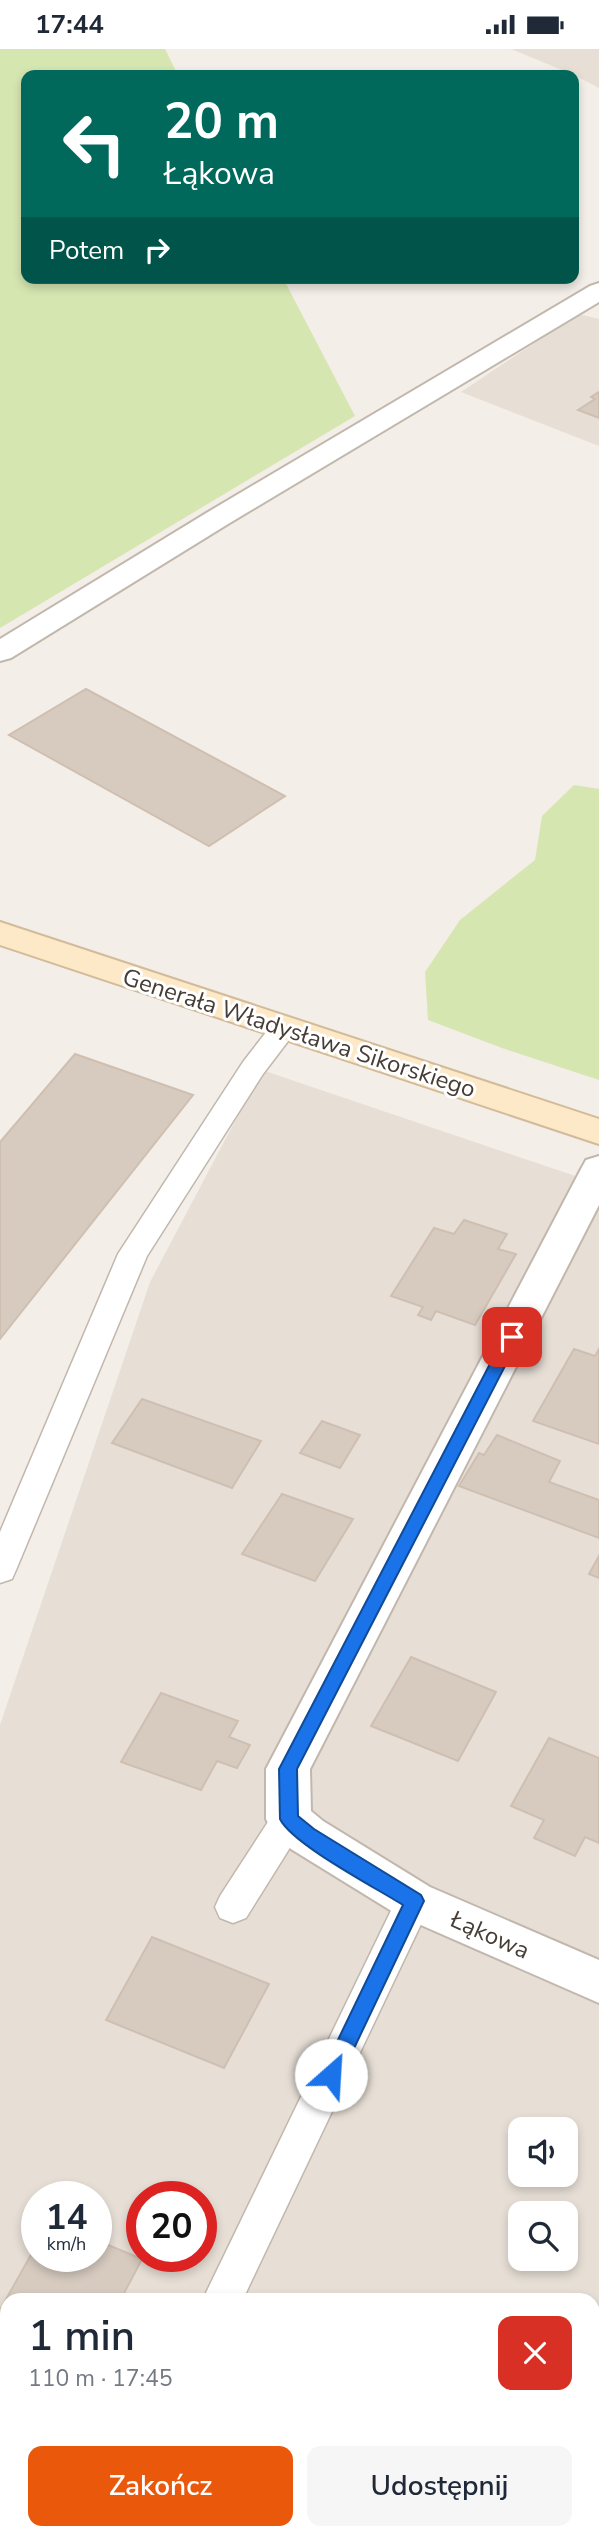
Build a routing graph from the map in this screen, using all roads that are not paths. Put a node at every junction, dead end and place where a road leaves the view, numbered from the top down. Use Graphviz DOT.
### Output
graph roads {
  1 [pos="599,291"];
  2 [pos="0,652"];
  3 [pos="0,933"];
  4 [pos="284,1028"];
  5 [pos="599,1132"];
  6 [pos="599,1169"];
  7 [pos="0,1570"];
  8 [pos="289,1819"];
  9 [pos="414,1901"];
  10 [pos="233,1907"];
  11 [pos="599,1982"];
  12 [pos="226,2293"];
  1 -- 2 [label="street"];
  3 -- 4 [label="main road, Generała Władysława Sikorskiego"];
  4 -- 5 [label="main road, Generała Władysława Sikorskiego"];
  4 -- 7 [label="lane"];
  6 -- 8 [label="street"];
  8 -- 9 [label="street, Łąkowa"];
  8 -- 10 [label="lane"];
  9 -- 11 [label="street, Łąkowa"];
  9 -- 12 [label="lane"];
}
